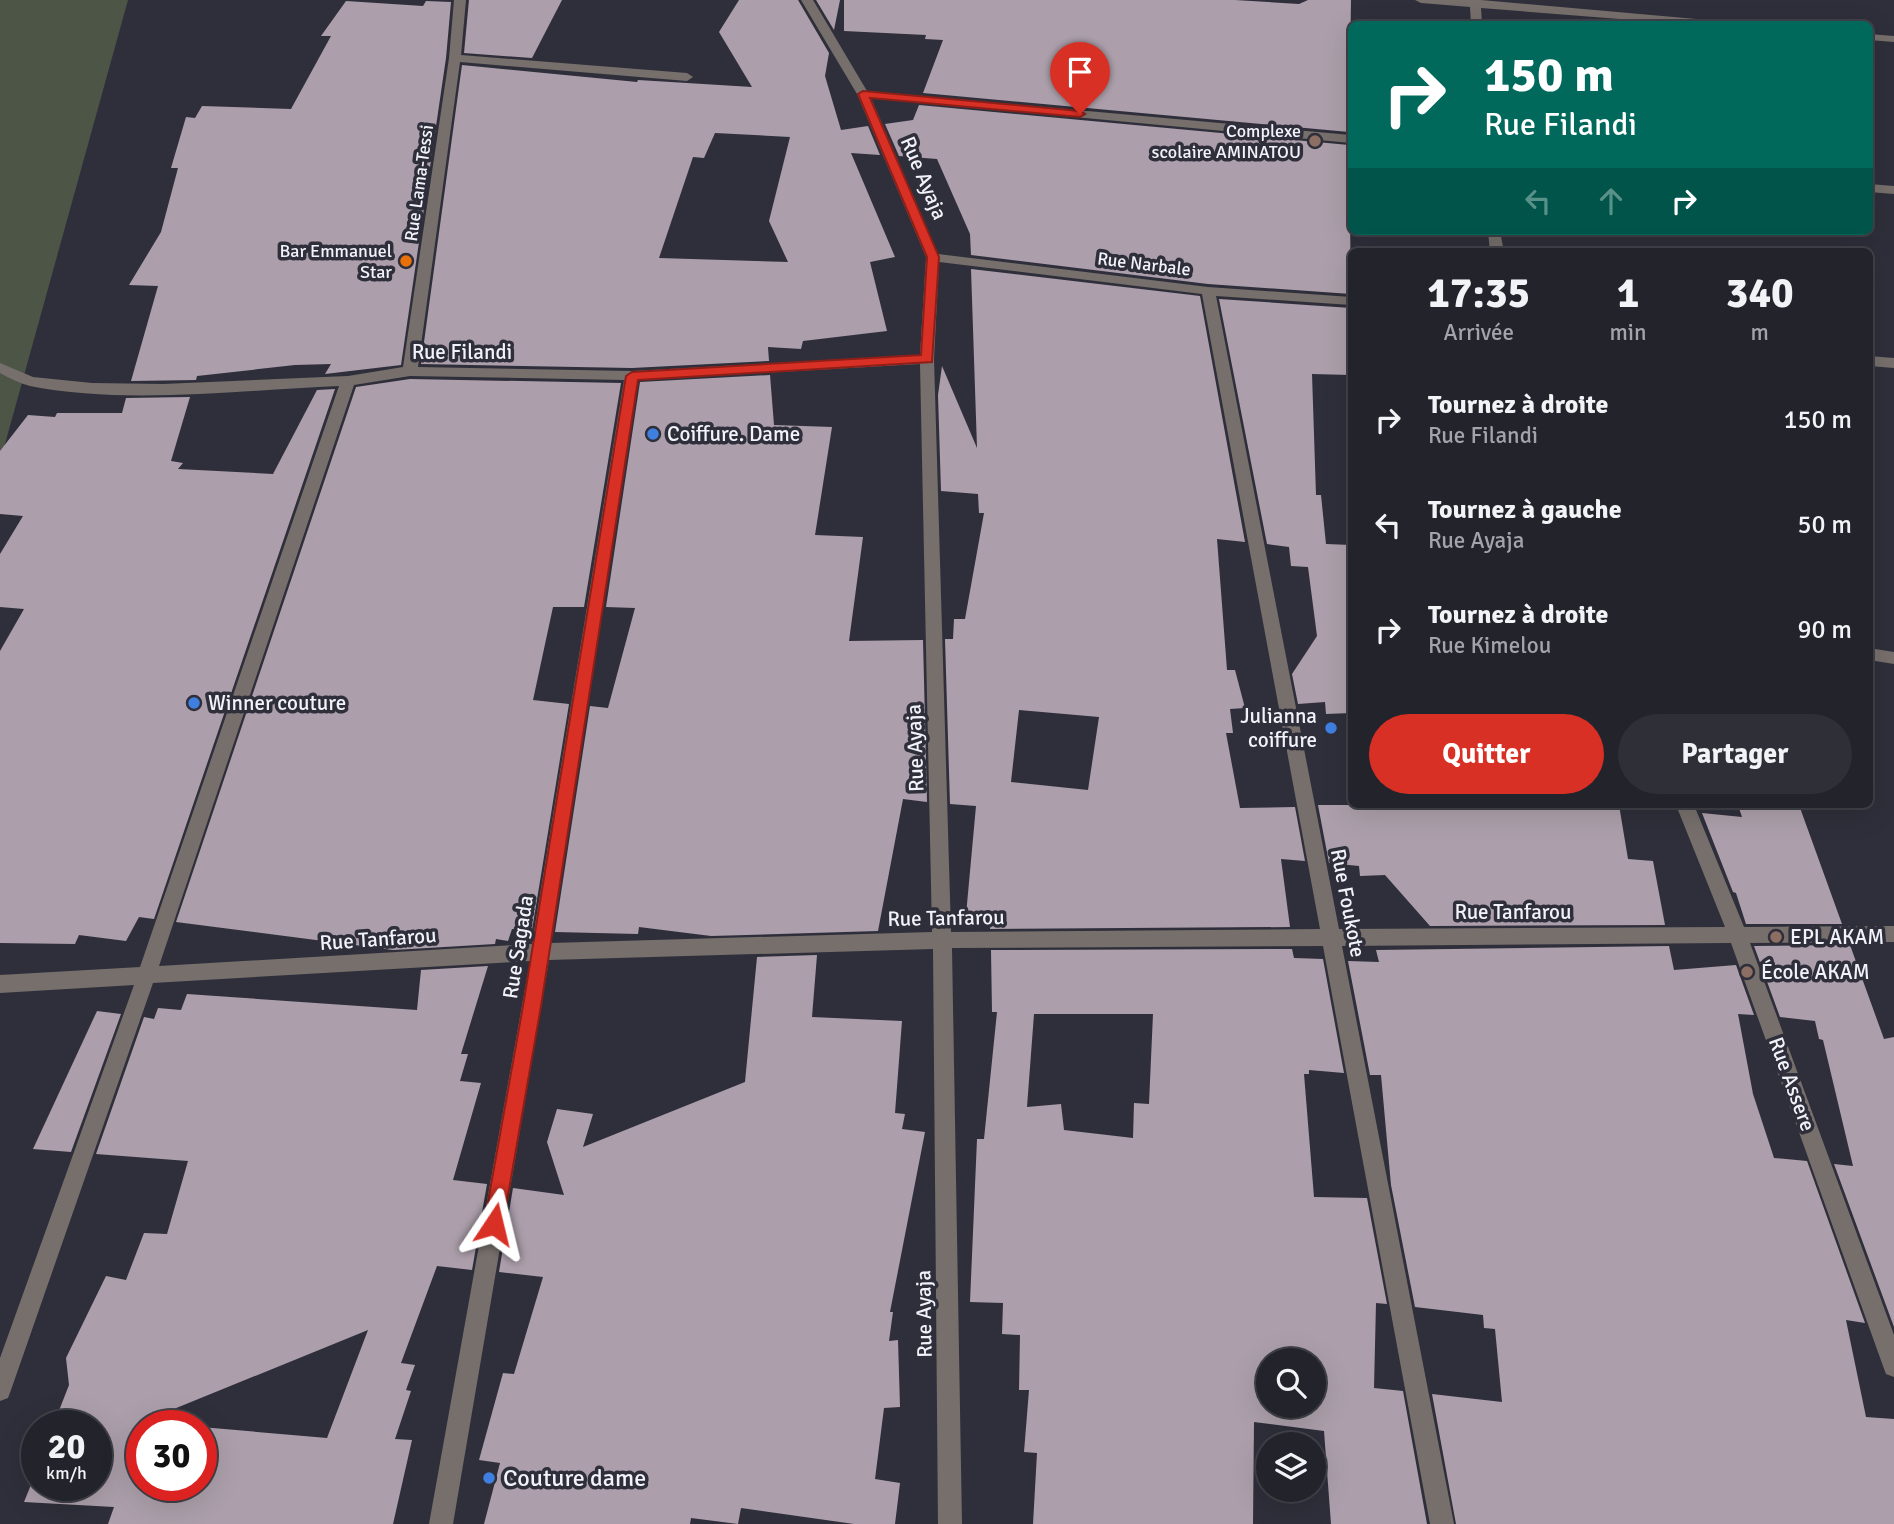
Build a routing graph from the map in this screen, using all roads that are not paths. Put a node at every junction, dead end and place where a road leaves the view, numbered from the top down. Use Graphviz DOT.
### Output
graph roads {
  1 [pos="460,0"];
  2 [pos="807,0"];
  3 [pos="1421,0"];
  4 [pos="1475,2"];
  5 [pos="1476,21"];
  6 [pos="1686,21"];
  7 [pos="1873,37"];
  8 [pos="1894,39"];
  9 [pos="455,58"];
  10 [pos="687,77"];
  11 [pos="863,94"];
  12 [pos="1348,139"];
  13 [pos="1873,188"];
  14 [pos="1894,190"];
  15 [pos="933,257"];
  16 [pos="1208,291"];
  17 [pos="1348,301"];
  18 [pos="927,359"];
  19 [pos="1873,360"];
  20 [pos="1894,363"];
  21 [pos="0,369"];
  22 [pos="410,372"];
  23 [pos="632,376"];
  24 [pos="348,381"];
  25 [pos="1873,655"];
  26 [pos="1894,658"];
  27 [pos="1686,808"];
  28 [pos="1737,934"];
  29 [pos="1894,934"];
  30 [pos="1331,936"];
  31 [pos="942,940"];
  32 [pos="540,952"];
  33 [pos="146,977"];
  34 [pos="0,984"];
  35 [pos="1894,1366"];
  36 [pos="0,1390"];
  37 [pos="441,1524"];
  38 [pos="950,1524"];
  39 [pos="1441,1524"];
  1 -- 9 [label="street, Rue Lama-Tessi"];
  2 -- 11 [label="street, Rue Ayaja"];
  3 -- 4 [label="street"];
  4 -- 5 [label="street"];
  4 -- 6 [label="street"];
  7 -- 8 [label="street"];
  9 -- 10 [label="street"];
  9 -- 22 [label="street, Rue Lama-Tessi"];
  11 -- 12 [label="street"];
  11 -- 15 [label="street, Rue Ayaja"];
  13 -- 14 [label="street"];
  15 -- 16 [label="street, Rue Narbale"];
  15 -- 18 [label="street, Rue Ayaja"];
  16 -- 17 [label="street, Rue Narbale"];
  16 -- 30 [label="street, Rue Foukote"];
  18 -- 23 [label="street, Rue Filandi"];
  18 -- 31 [label="street, Rue Ayaja"];
  19 -- 20 [label="street"];
  21 -- 24 [label="street, Rue Filandi"];
  22 -- 23 [label="street, Rue Filandi"];
  22 -- 24 [label="street, Rue Filandi"];
  23 -- 32 [label="street, Rue Sagada"];
  24 -- 33 [label="street"];
  25 -- 26 [label="street"];
  27 -- 28 [label="street, Rue Assere"];
  28 -- 29 [label="street, Rue Tanfarou"];
  28 -- 30 [label="street, Rue Tanfarou"];
  28 -- 35 [label="street, Rue Assere"];
  30 -- 31 [label="street, Rue Tanfarou"];
  30 -- 39 [label="street, Rue Foukote"];
  31 -- 32 [label="street, Rue Tanfarou"];
  31 -- 38 [label="street, Rue Ayaja"];
  32 -- 33 [label="street, Rue Tanfarou"];
  32 -- 37 [label="street, Rue Sagada"];
  33 -- 34 [label="street, Rue Tanfarou"];
  33 -- 36 [label="street"];
}
